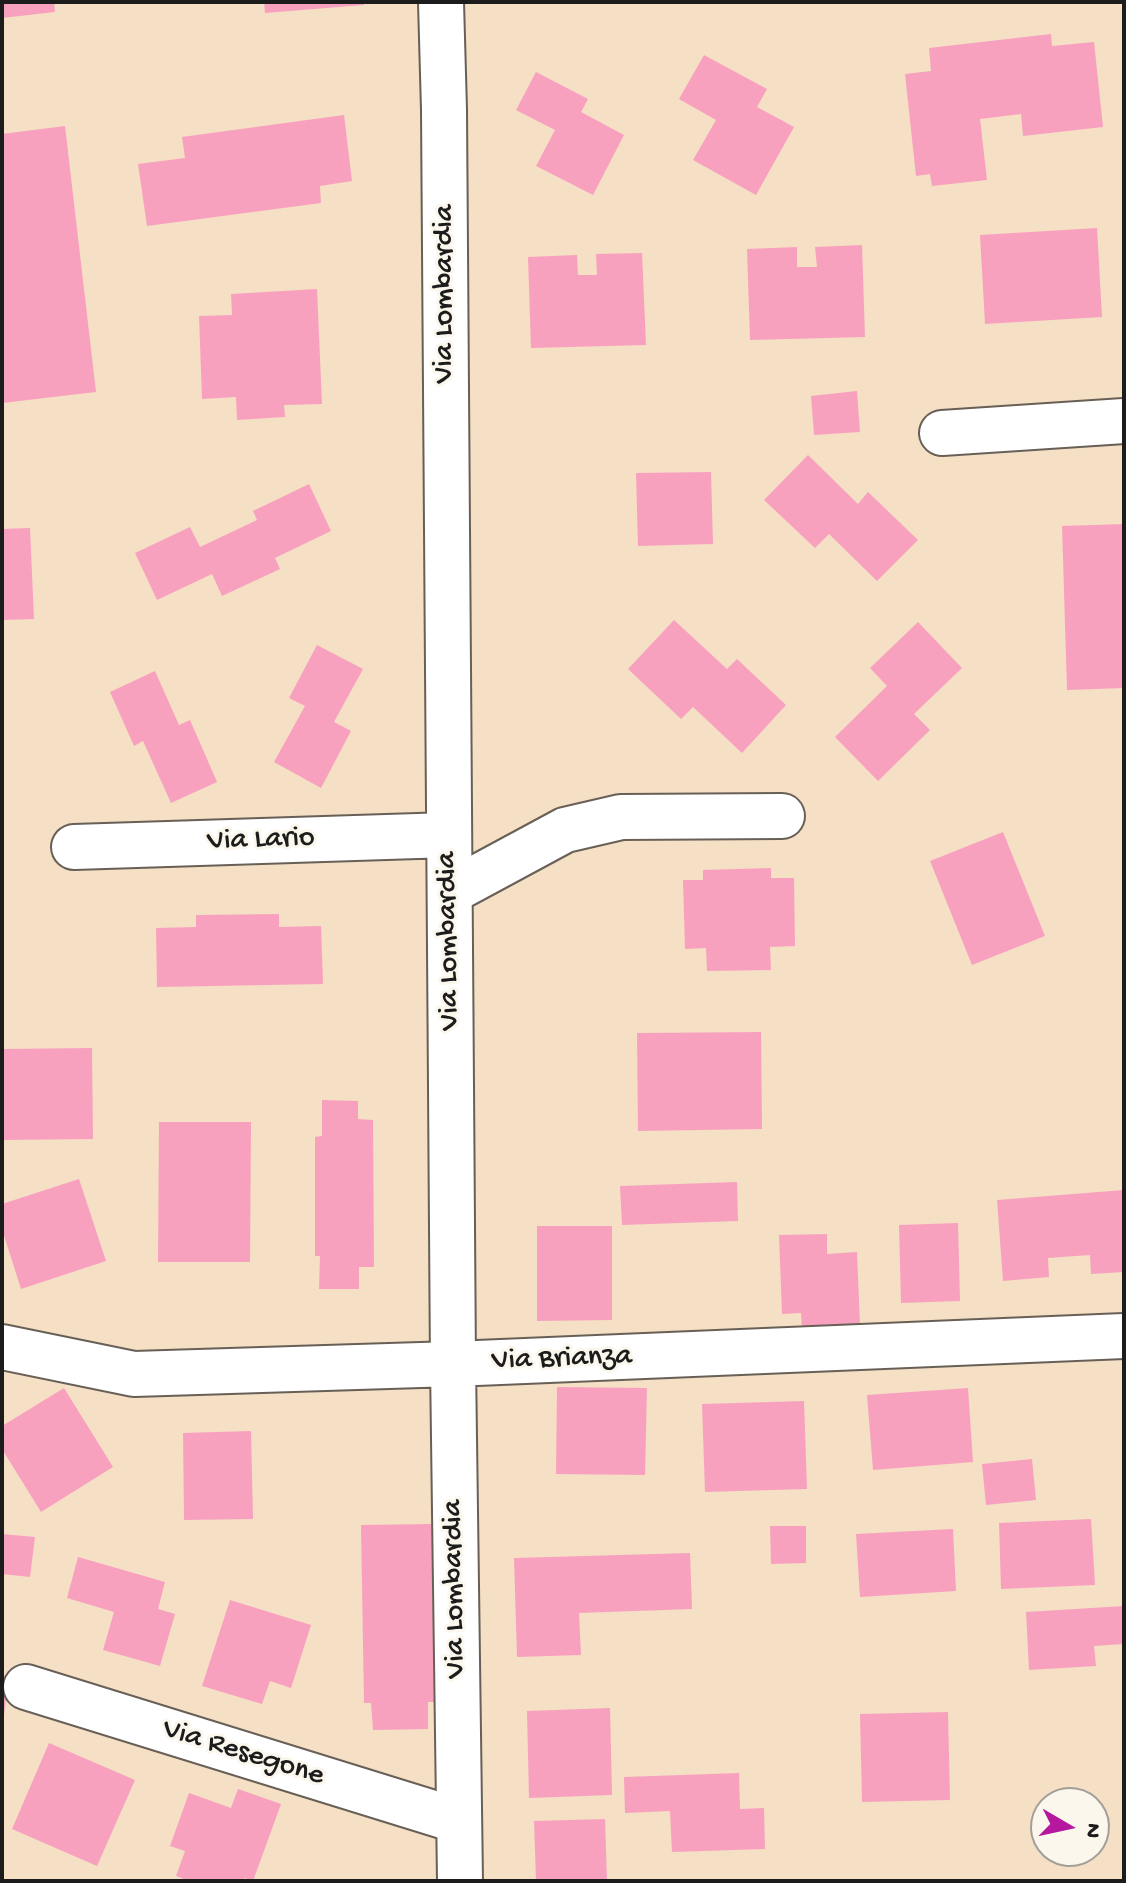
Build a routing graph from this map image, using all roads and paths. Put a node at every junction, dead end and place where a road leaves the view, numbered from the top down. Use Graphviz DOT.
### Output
graph roads {
  1 [pos="441,2"];
  2 [pos="1124,421"];
  3 [pos="942,433"];
  4 [pos="782,816"];
  5 [pos="449,835"];
  6 [pos="74,847"];
  7 [pos="450,892"];
  8 [pos="1124,1336"];
  9 [pos="2,1347"];
  10 [pos="453,1364"];
  11 [pos="26,1687"];
  12 [pos="459,1821"];
  13 [pos="460,1881"];
  1 -- 5 [label="street, Via Lombardia"];
  2 -- 3 [label="street"];
  4 -- 7 [label="street"];
  5 -- 6 [label="street, Via Lario"];
  5 -- 7 [label="street, Via Lombardia"];
  7 -- 10 [label="street, Via Lombardia"];
  8 -- 10 [label="street, Via Brianza"];
  9 -- 10 [label="street, Via Brianza"];
  10 -- 12 [label="street, Via Lombardia"];
  11 -- 12 [label="street, Via Resegone"];
  12 -- 13 [label="street, Via Lombardia"];
}
